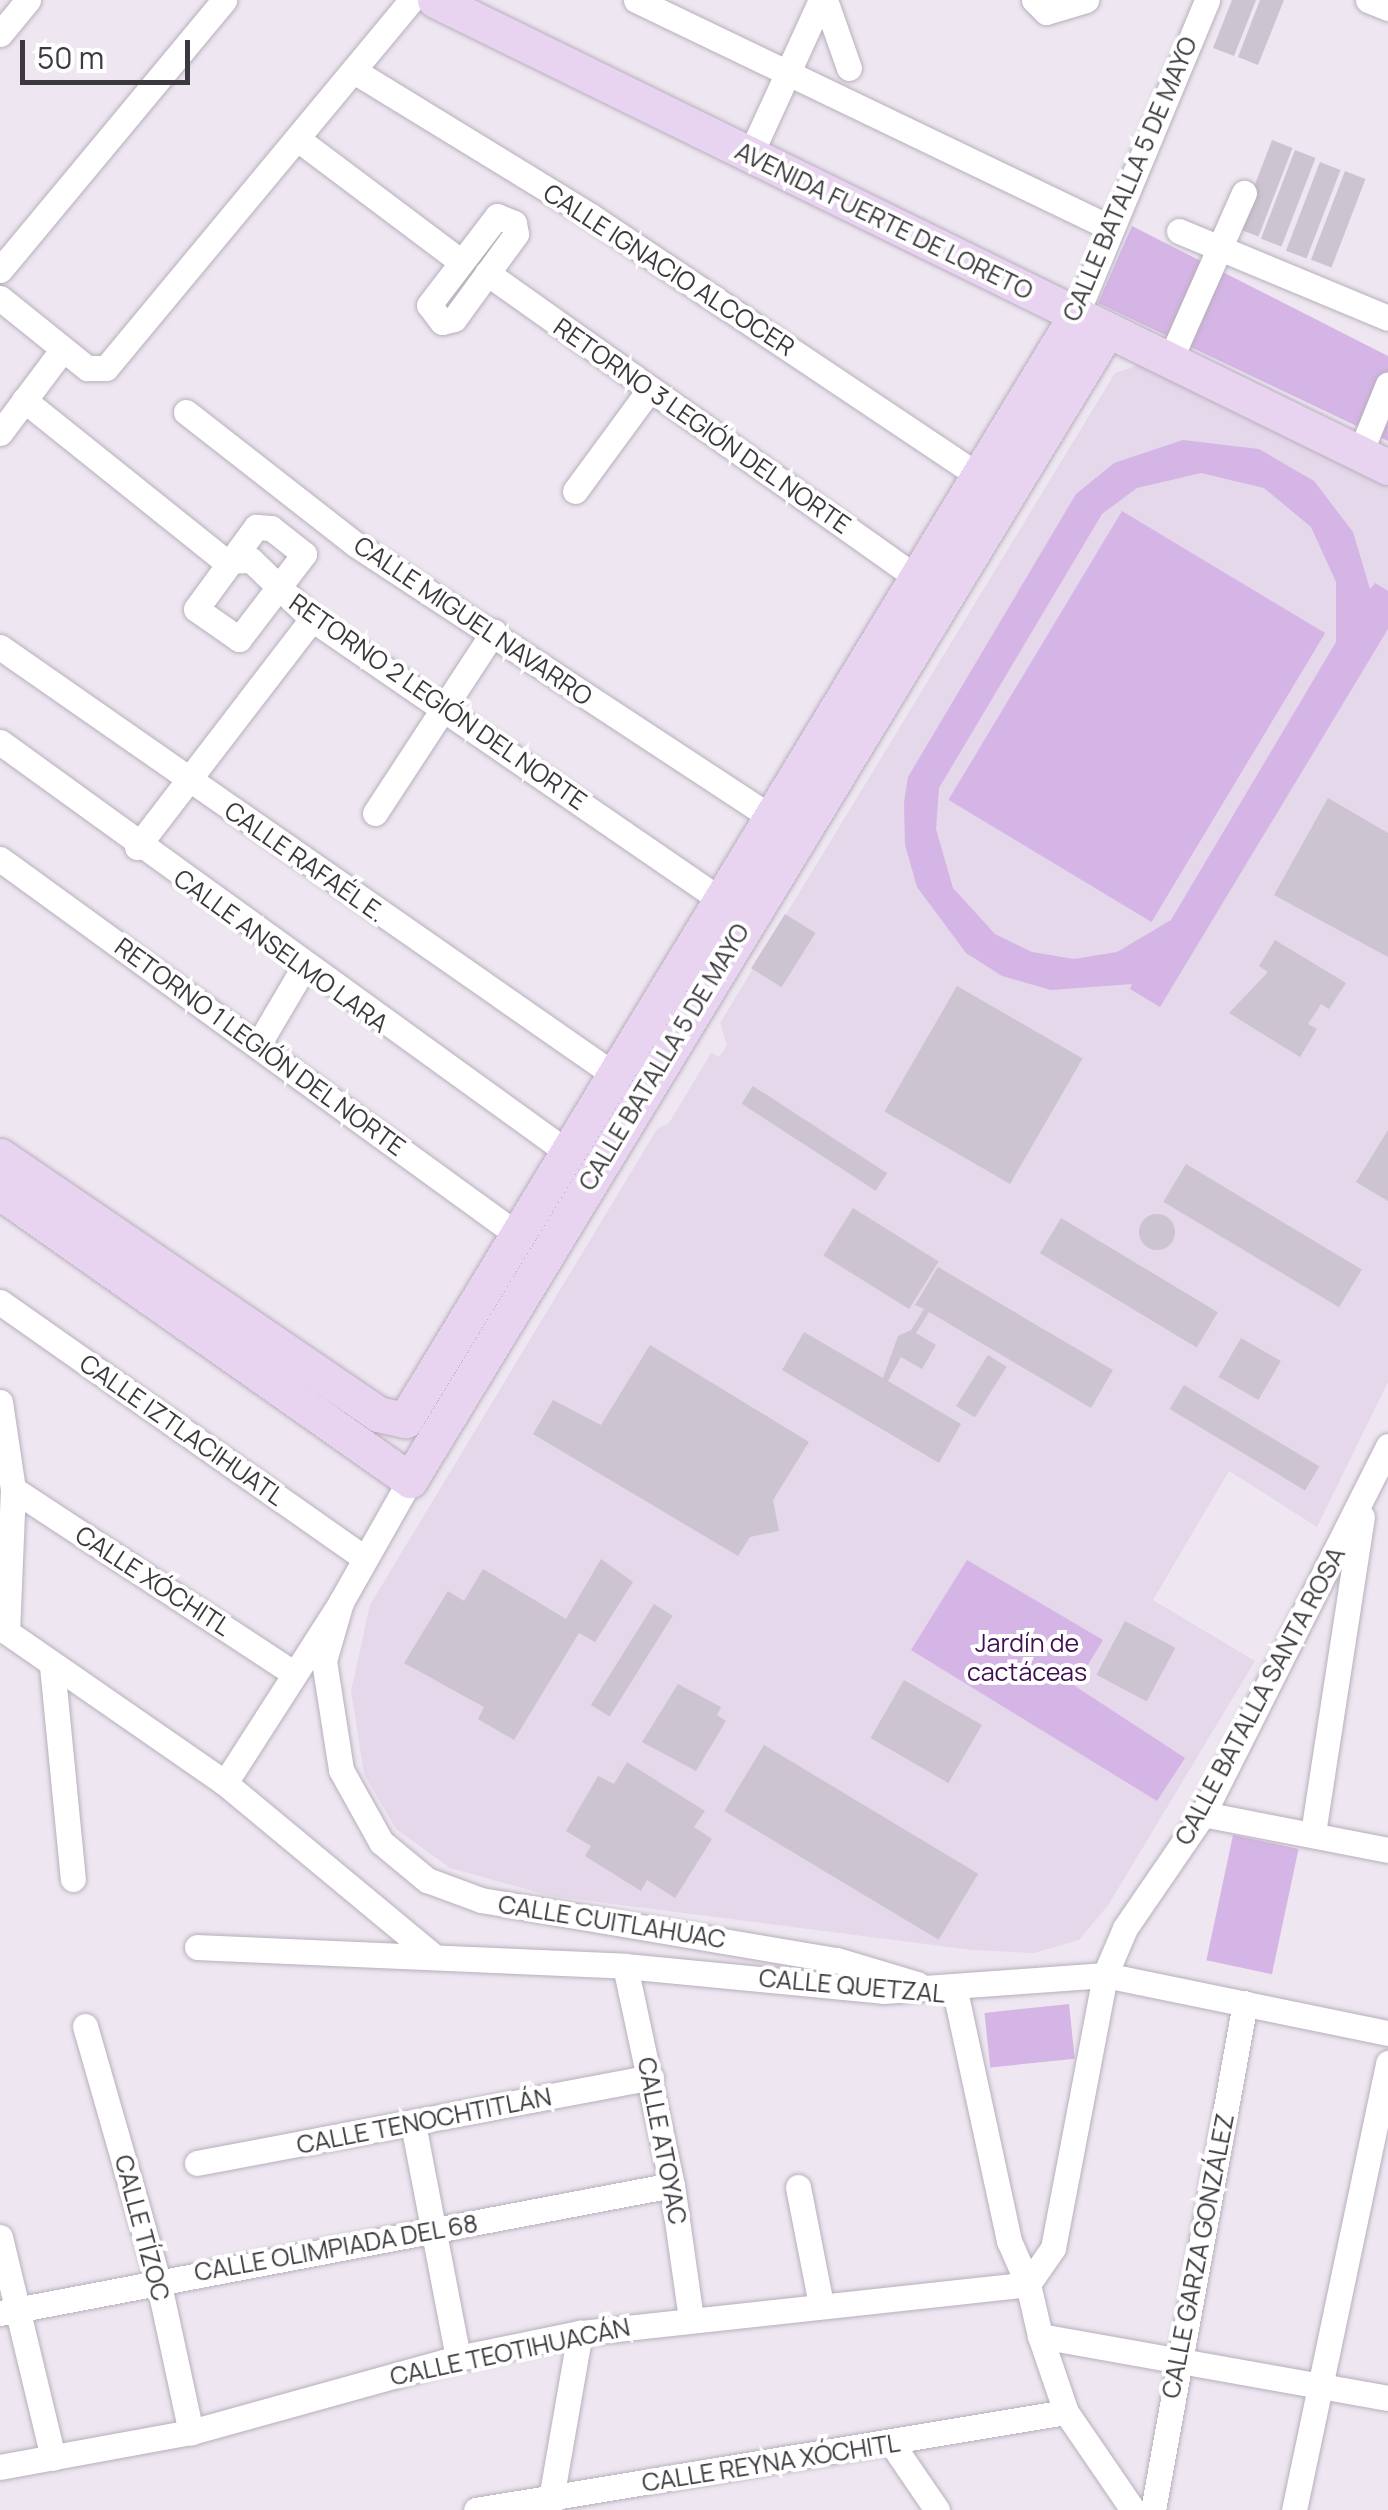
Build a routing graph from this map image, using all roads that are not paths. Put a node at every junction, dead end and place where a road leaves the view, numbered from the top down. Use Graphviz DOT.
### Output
graph roads {
  1 [pos="28,0"];
  2 [pos="224,0"];
  3 [pos="411,0"];
  4 [pos="435,0"];
  5 [pos="636,0"];
  6 [pos="823,0"];
  7 [pos="1034,0"];
  8 [pos="1086,0"];
  9 [pos="1207,0"];
  10 [pos="1368,0"];
  11 [pos="1388,8"];
  12 [pos="0,34"];
  13 [pos="850,68"];
  14 [pos="354,71"];
  15 [pos="787,74"];
  16 [pos="298,140"];
  17 [pos="750,155"];
  18 [pos="1244,193"];
  19 [pos="1109,227"];
  20 [pos="1179,231"];
  21 [pos="1222,251"];
  22 [pos="460,262"];
  23 [pos="0,270"];
  24 [pos="487,273"];
  25 [pos="0,298"];
  26 [pos="1388,318"];
  27 [pos="1091,323"];
  28 [pos="62,350"];
  29 [pos="1169,362"];
  30 [pos="1388,384"];
  31 [pos="650,389"];
  32 [pos="24,400"];
  33 [pos="186,412"];
  34 [pos="0,433"];
  35 [pos="1374,460"];
  36 [pos="979,476"];
  37 [pos="575,492"];
  38 [pos="225,562"];
  39 [pos="917,578"];
  40 [pos="281,591"];
  41 [pos="312,619"];
  42 [pos="494,631"];
  43 [pos="0,647"];
  44 [pos="875,674"];
  45 [pos="444,709"];
  46 [pos="0,742"];
  47 [pos="188,781"];
  48 [pos="375,813"];
  49 [pos="783,826"];
  50 [pos="137,847"];
  51 [pos="0,858"];
  52 [pos="718,898"];
  53 [pos="304,967"];
  54 [pos="258,1045"];
  55 [pos="628,1080"];
  56 [pos="568,1152"];
  57 [pos="0,1156"];
  58 [pos="0,1192"];
  59 [pos="519,1236"];
  60 [pos="0,1302"];
  61 [pos="0,1402"];
  62 [pos="1387,1450"];
  63 [pos="410,1480"];
  64 [pos="13,1489"];
  65 [pos="1366,1497"];
  66 [pos="364,1558"];
  67 [pos="5,1559"];
  68 [pos="341,1602"];
  69 [pos="4,1636"];
  70 [pos="52,1666"];
  71 [pos="293,1673"];
  72 [pos="225,1783"];
  73 [pos="1203,1814"];
  74 [pos="1313,1834"];
  75 [pos="1388,1850"];
  76 [pos="72,1879"];
  77 [pos="197,1947"];
  78 [pos="431,1954"];
  79 [pos="626,1966"];
  80 [pos="1105,1975"];
  81 [pos="943,1990"];
  82 [pos="1246,2003"];
  83 [pos="85,2026"];
  84 [pos="1388,2033"];
  85 [pos="1388,2064"];
  86 [pos="651,2077"];
  87 [pos="413,2124"];
  88 [pos="198,2162"];
  89 [pos="672,2185"];
  90 [pos="798,2188"];
  91 [pos="434,2230"];
  92 [pos="0,2237"];
  93 [pos="158,2280"];
  94 [pos="1028,2284"];
  95 [pos="821,2304"];
  96 [pos="9,2311"];
  97 [pos="691,2318"];
  98 [pos="580,2333"];
  99 [pos="1040,2336"];
  100 [pos="458,2358"];
  101 [pos="1178,2359"];
  102 [pos="1318,2385"];
  103 [pos="1388,2398"];
  104 [pos="1066,2412"];
  105 [pos="191,2432"];
  106 [pos="892,2444"];
  107 [pos="53,2458"];
  108 [pos="0,2467"];
  109 [pos="550,2504"];
  110 [pos="476,2510"];
  111 [pos="938,2510"];
  112 [pos="1134,2510"];
  113 [pos="1153,2510"];
  114 [pos="1294,2510"];
  1 -- 12 [label="street"];
  2 -- 23 [label="street"];
  3 -- 14 [label="street"];
  4 -- 17 [label="street, AVENIDA FUERTE DE LORETO"];
  5 -- 15 [label="street"];
  6 -- 13 [label="street"];
  6 -- 15 [label="street"];
  7 -- 8 [label="street"];
  9 -- 19 [label="street, CALLE BATALLA 5 DE MAYO"];
  10 -- 11 [label="street"];
  14 -- 16 [label="street"];
  14 -- 36 [label="street, CALLE IGNACIO ALCOCER"];
  15 -- 17 [label="street"];
  15 -- 19 [label="street"];
  16 -- 22 [label="street"];
  16 -- 28 [label="street"];
  17 -- 27 [label="street, AVENIDA FUERTE DE LORETO"];
  18 -- 21 [label="street"];
  19 -- 27 [label="street, CALLE BATALLA 5 DE MAYO"];
  20 -- 21 [label="street"];
  21 -- 26 [label="street"];
  21 -- 29 [label="street"];
  22 -- 24 [label="street"];
  22 -- 24 [label="street"];
  24 -- 31 [label="street, RETORNO 3 LEGIÓN DEL NORTE"];
  25 -- 28 [label="street"];
  27 -- 29 [label="street, AVENIDA FUERTE DE LORETO"];
  27 -- 36 [label="street, CALLE BATALLA 5 DE MAYO"];
  27 -- 44 [label="street, CALLE BATALLA 5 DE MAYO"];
  28 -- 32 [label="street"];
  29 -- 35 [label="street, AVENIDA FUERTE DE LORETO"];
  30 -- 35 [label="street"];
  31 -- 37 [label="street"];
  31 -- 39 [label="street, RETORNO 3 LEGIÓN DEL NORTE"];
  32 -- 34 [label="street"];
  32 -- 38 [label="street, RETORNO 2 LEGIÓN DEL NORTE"];
  33 -- 42 [label="street, CALLE MIGUEL NAVARRO"];
  36 -- 39 [label="street, CALLE BATALLA 5 DE MAYO"];
  38 -- 40 [label="street, RETORNO 2 LEGIÓN DEL NORTE"];
  38 -- 40 [label="street"];
  38 -- 40 [label="street"];
  39 -- 44 [label="street, CALLE BATALLA 5 DE MAYO"];
  40 -- 41 [label="street, RETORNO 2 LEGIÓN DEL NORTE"];
  41 -- 45 [label="street, RETORNO 2 LEGIÓN DEL NORTE"];
  41 -- 47 [label="street"];
  42 -- 45 [label="street"];
  42 -- 49 [label="street, CALLE MIGUEL NAVARRO"];
  43 -- 47 [label="street, CALLE RAFAÉL E."];
  44 -- 49 [label="street, CALLE BATALLA 5 DE MAYO"];
  45 -- 48 [label="street"];
  45 -- 52 [label="street, RETORNO 2 LEGIÓN DEL NORTE"];
  46 -- 50 [label="street, CALLE ANSELMO LARA"];
  47 -- 50 [label="street"];
  47 -- 55 [label="street, CALLE RAFAÉL E."];
  49 -- 52 [label="street, CALLE BATALLA 5 DE MAYO"];
  49 -- 55 [label="street, CALLE BATALLA 5 DE MAYO"];
  50 -- 53 [label="street, CALLE ANSELMO LARA"];
  51 -- 54 [label="street, RETORNO 1 LEGIÓN DEL NORTE"];
  52 -- 55 [label="street, CALLE BATALLA 5 DE MAYO"];
  53 -- 54 [label="street"];
  53 -- 56 [label="street, CALLE ANSELMO LARA"];
  54 -- 59 [label="street, RETORNO 1 LEGIÓN DEL NORTE"];
  55 -- 56 [label="street, CALLE BATALLA 5 DE MAYO"];
  55 -- 63 [label="street, CALLE BATALLA 5 DE MAYO"];
  56 -- 59 [label="street, CALLE BATALLA 5 DE MAYO"];
  57 -- 59 [label="street, CALLE BATALLA 5 DE MAYO"];
  58 -- 63 [label="street"];
  60 -- 66 [label="street, CALLE IZTLACIHUATL"];
  61 -- 64 [label="street"];
  62 -- 65 [label="street, CALLE BATALLA SANTA ROSA"];
  63 -- 66 [label="street, CALLE BATALLA 5 DE MAYO"];
  64 -- 67 [label="street"];
  64 -- 71 [label="street, CALLE XÓCHITL"];
  65 -- 73 [label="street, CALLE BATALLA SANTA ROSA"];
  65 -- 74 [label="street"];
  66 -- 68 [label="street, CALLE BATALLA 5 DE MAYO"];
  67 -- 69 [label="street"];
  68 -- 71 [label="street, CALLE BATALLA 5 DE MAYO"];
  68 -- 81 [label="street, CALLE CUITLAHUAC"];
  69 -- 70 [label="street"];
  70 -- 72 [label="street"];
  70 -- 76 [label="street"];
  71 -- 72 [label="street, CALLE BATALLA 5 DE MAYO"];
  72 -- 78 [label="street"];
  73 -- 74 [label="street"];
  73 -- 80 [label="street, CALLE BATALLA SANTA ROSA"];
  74 -- 75 [label="street"];
  77 -- 78 [label="street, CALLE QUETZAL"];
  78 -- 79 [label="street, CALLE QUETZAL"];
  79 -- 81 [label="street, CALLE QUETZAL"];
  79 -- 86 [label="street, CALLE ATOYAC"];
  80 -- 81 [label="street"];
  80 -- 82 [label="street"];
  80 -- 94 [label="street, CALLE BATALLA SANTA ROSA"];
  81 -- 94 [label="street, CALLE QUETZAL"];
  82 -- 84 [label="street"];
  82 -- 101 [label="street, CALLE GARZA GONZÁLEZ"];
  83 -- 93 [label="street, CALLE TÍZOC"];
  85 -- 102 [label="street"];
  86 -- 87 [label="street, CALLE TENOCHTITLÁN"];
  86 -- 89 [label="street, CALLE ATOYAC"];
  87 -- 88 [label="street, CALLE TENOCHTITLÁN"];
  87 -- 91 [label="street"];
  89 -- 91 [label="street, CALLE OLIMPIADA DEL 68"];
  89 -- 97 [label="street, CALLE ATOYAC"];
  90 -- 95 [label="street"];
  91 -- 93 [label="street, CALLE OLIMPIADA DEL 68"];
  91 -- 100 [label="street"];
  92 -- 96 [label="street"];
  93 -- 96 [label="street, CALLE OLIMPIADA DEL 68"];
  93 -- 105 [label="street, CALLE TÍZOC"];
  94 -- 95 [label="street, CALLE TEOTIHUACÁN"];
  94 -- 99 [label="street, CALLE QUETZAL"];
  95 -- 97 [label="street, CALLE TEOTIHUACÁN"];
  96 -- 107 [label="street"];
  97 -- 98 [label="street, CALLE TEOTIHUACÁN"];
  98 -- 100 [label="street, CALLE TEOTIHUACÁN"];
  98 -- 109 [label="street"];
  99 -- 101 [label="street"];
  99 -- 104 [label="street, CALLE QUETZAL"];
  100 -- 105 [label="street, CALLE TEOTIHUACÁN"];
  101 -- 102 [label="street"];
  101 -- 113 [label="street, CALLE GARZA GONZÁLEZ"];
  102 -- 103 [label="street"];
  102 -- 114 [label="street"];
  104 -- 106 [label="street, CALLE REYNA XÓCHITL"];
  104 -- 112 [label="street, CALLE QUETZAL"];
  105 -- 107 [label="street, CALLE TEOTIHUACÁN"];
  106 -- 109 [label="street, CALLE REYNA XÓCHITL"];
  106 -- 111 [label="street"];
  107 -- 108 [label="street, CALLE TEOTIHUACÁN"];
  109 -- 110 [label="street, CALLE REYNA XÓCHITL"];
}
